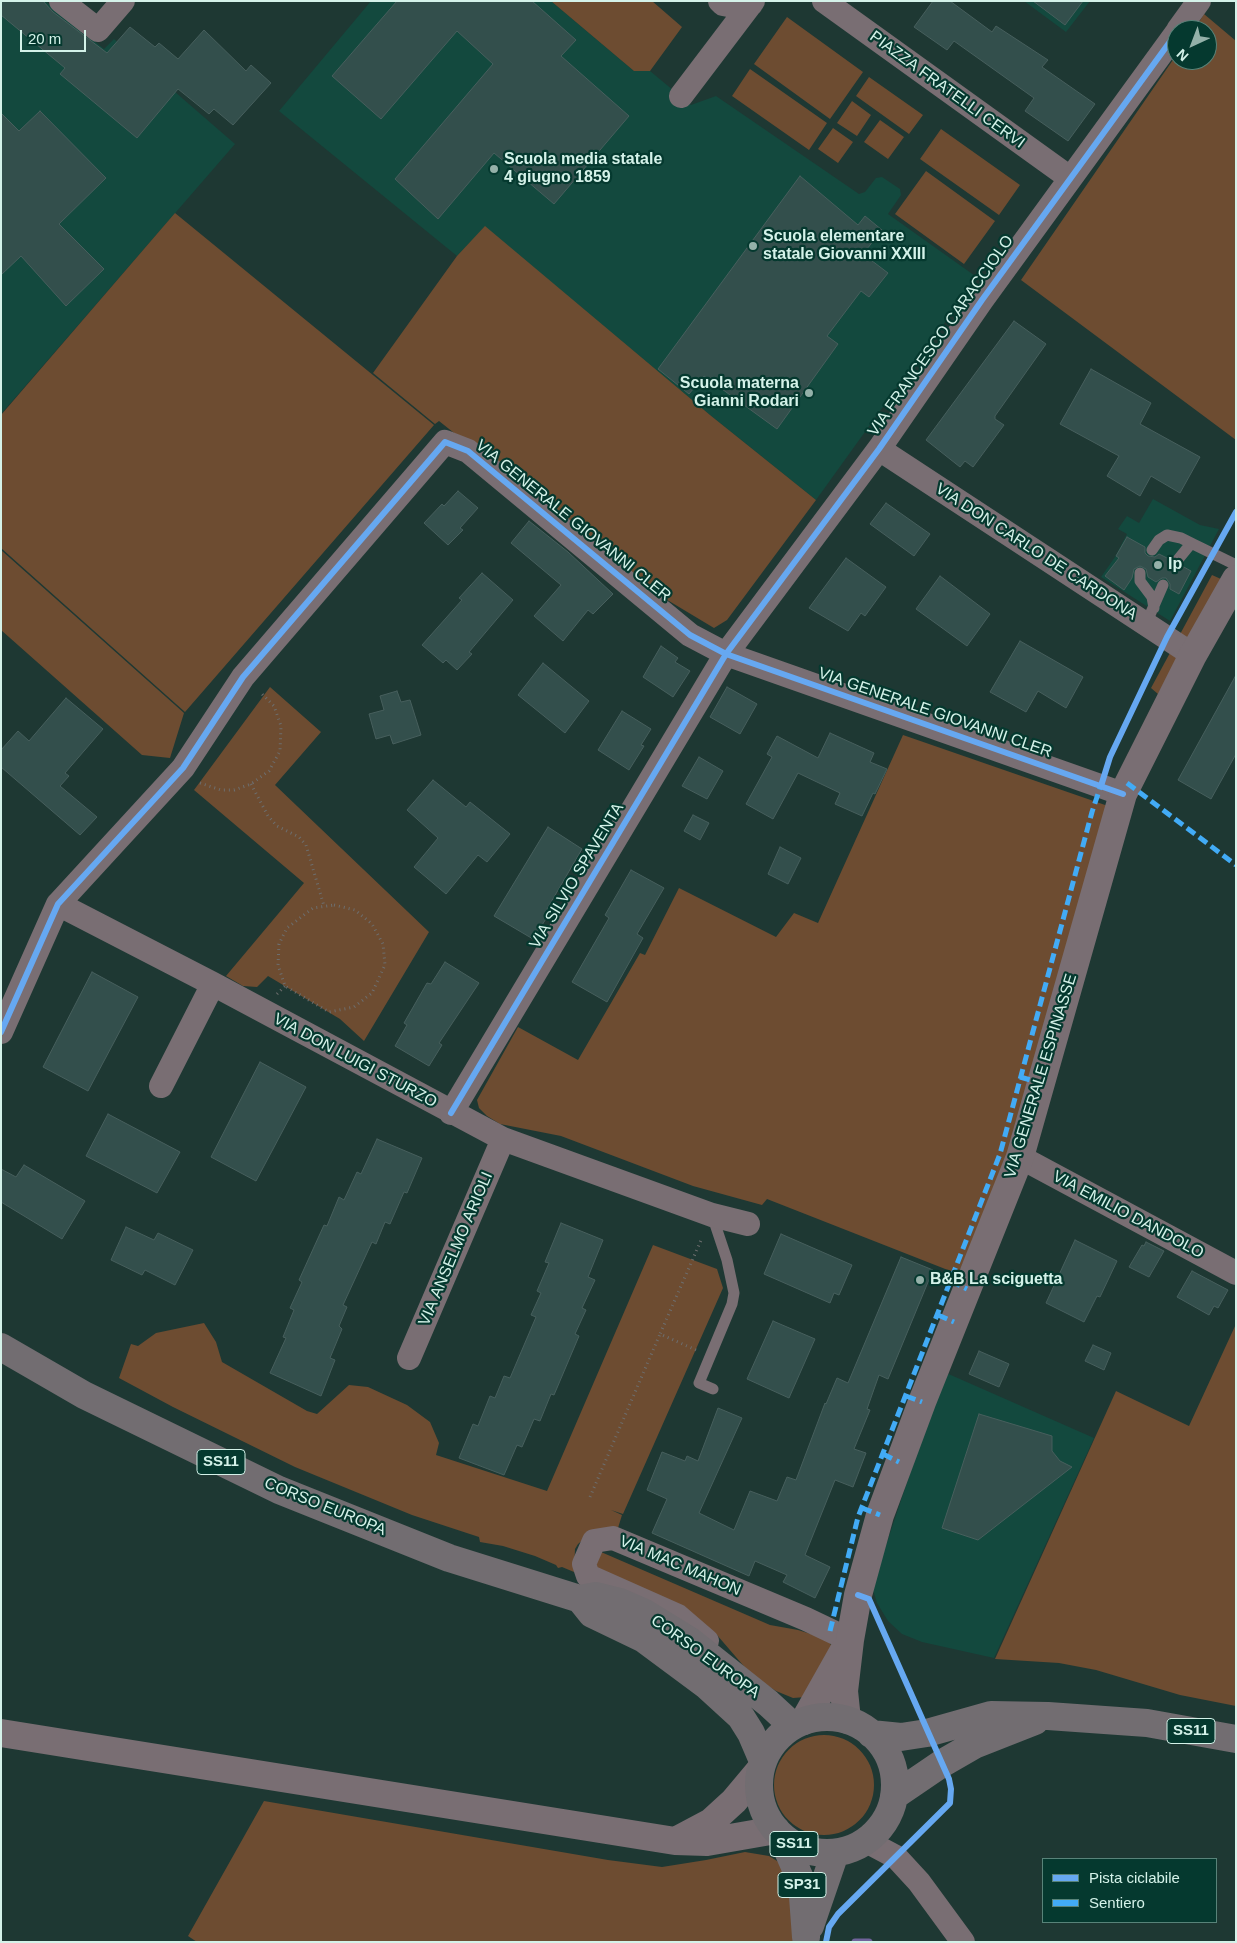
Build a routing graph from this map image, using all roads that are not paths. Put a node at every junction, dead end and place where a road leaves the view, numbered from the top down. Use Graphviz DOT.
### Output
graph roads {
  1 [pos="61,1"];
  2 [pos="123,1"];
  3 [pos="720,1"];
  4 [pos="824,1"];
  5 [pos="1199,1"];
  6 [pos="752,2"];
  7 [pos="1186,20"];
  8 [pos="1167,46"];
  9 [pos="681,96"];
  10 [pos="1070,178"];
  11 [pos="879,449"];
  12 [pos="1194,544"];
  13 [pos="1152,550"];
  14 [pos="1176,562"];
  15 [pos="1236,565"];
  16 [pos="1140,573"];
  17 [pos="1236,579"];
  18 [pos="1163,585"];
  19 [pos="1150,616"];
  20 [pos="726,654"];
  21 [pos="1193,655"];
  22 [pos="1123,794"];
  23 [pos="58,904"];
  24 [pos="213,984"];
  25 [pos="1,1032"];
  26 [pos="161,1086"];
  27 [pos="451,1113"];
  28 [pos="503,1139"];
  29 [pos="1020,1157"];
  30 [pos="712,1214"];
  31 [pos="748,1224"];
  32 [pos="1236,1273"];
  33 [pos="1,1347"];
  34 [pos="409,1358"];
  35 [pos="713,1389"];
  36 [pos="580,1598"];
  37 [pos="850,1640"];
  38 [pos="726,1671"];
  39 [pos="1048,1716"];
  40 [pos="847,1720"];
  41 [pos="798,1723"];
  42 [pos="1,1733"];
  43 [pos="871,1734"];
  44 [pos="1236,1739"];
  45 [pos="762,1765"];
  46 [pos="894,1796"];
  47 [pos="779,1833"];
  48 [pos="675,1841"];
  49 [pos="866,1841"];
  50 [pos="835,1853"];
  51 [pos="806,1939"];
  52 [pos="963,1942"];
  1 -- 2 [label="street"];
  3 -- 6 [label="street"];
  4 -- 10 [label="street, PIAZZA FRATELLI CERVI"];
  5 -- 7 [label="street, VIA FRANCESCO CARACCIOLO"];
  6 -- 9 [label="street"];
  8 -- 10 [label="street, VIA FRANCESCO CARACCIOLO"];
  10 -- 11 [label="street, VIA FRANCESCO CARACCIOLO"];
  11 -- 19 [label="street, VIA DON CARLO DE CARDONA"];
  11 -- 20 [label="street, VIA FRANCESCO CARACCIOLO"];
  12 -- 13 [label="lane"];
  12 -- 14 [label="lane"];
  12 -- 15 [label="lane"];
  16 -- 19 [label="lane"];
  17 -- 21 [label="street, VIA GENERALE ESPINASSE"];
  18 -- 19 [label="lane"];
  19 -- 21 [label="street, VIA DON CARLO DE CARDONA"];
  20 -- 22 [label="street, VIA GENERALE GIOVANNI CLER"];
  20 -- 23 [label="street, VIA GENERALE GIOVANNI CLER"];
  20 -- 27 [label="street, VIA SILVIO SPAVENTA"];
  21 -- 22 [label="street, VIA GENERALE ESPINASSE"];
  22 -- 29 [label="street, VIA GENERALE ESPINASSE"];
  23 -- 24 [label="street, VIA DON LUIGI STURZO"];
  23 -- 25 [label="street, VIA GENERALE GIOVANNI CLER"];
  24 -- 26 [label="street"];
  24 -- 27 [label="street, VIA DON LUIGI STURZO"];
  27 -- 28 [label="street, VIA DON LUIGI STURZO"];
  28 -- 30 [label="street, VIA DON LUIGI STURZO"];
  28 -- 34 [label="street, VIA ANSELMO ARIOLI"];
  29 -- 32 [label="street, VIA EMILIO DANDOLO"];
  29 -- 37 [label="street, VIA GENERALE ESPINASSE"];
  30 -- 31 [label="street, VIA DON LUIGI STURZO"];
  30 -- 35 [label="lane"];
  33 -- 36 [label="main road, CORSO EUROPA / SS11"];
  36 -- 38 [label="main road, CORSO EUROPA / SS11"];
  36 -- 45 [label="main road, CORSO EUROPA / SS11"];
  37 -- 38 [label="street, VIA MAC MAHON"];
  37 -- 40 [label="street, VIA GENERALE ESPINASSE"];
  37 -- 41 [label="street, VIA GENERALE ESPINASSE"];
  38 -- 41 [label="main road, CORSO EUROPA / SS11"];
  39 -- 43 [label="main road"];
  39 -- 44 [label="main road, SS11"];
  39 -- 46 [label="main road"];
  40 -- 41 [label="main road, SS11"];
  40 -- 43 [label="main road, SS11"];
  41 -- 45 [label="main road"];
  42 -- 48 [label="street"];
  43 -- 46 [label="main road, SS11"];
  45 -- 47 [label="main road, SS11"];
  45 -- 48 [label="street"];
  46 -- 49 [label="main road, SS11"];
  47 -- 48 [label="street"];
  47 -- 50 [label="main road, SS11"];
  47 -- 51 [label="main road, SP31"];
  49 -- 50 [label="main road, SS11"];
  49 -- 52 [label="street"];
  50 -- 51 [label="main road, SP31"];
}
